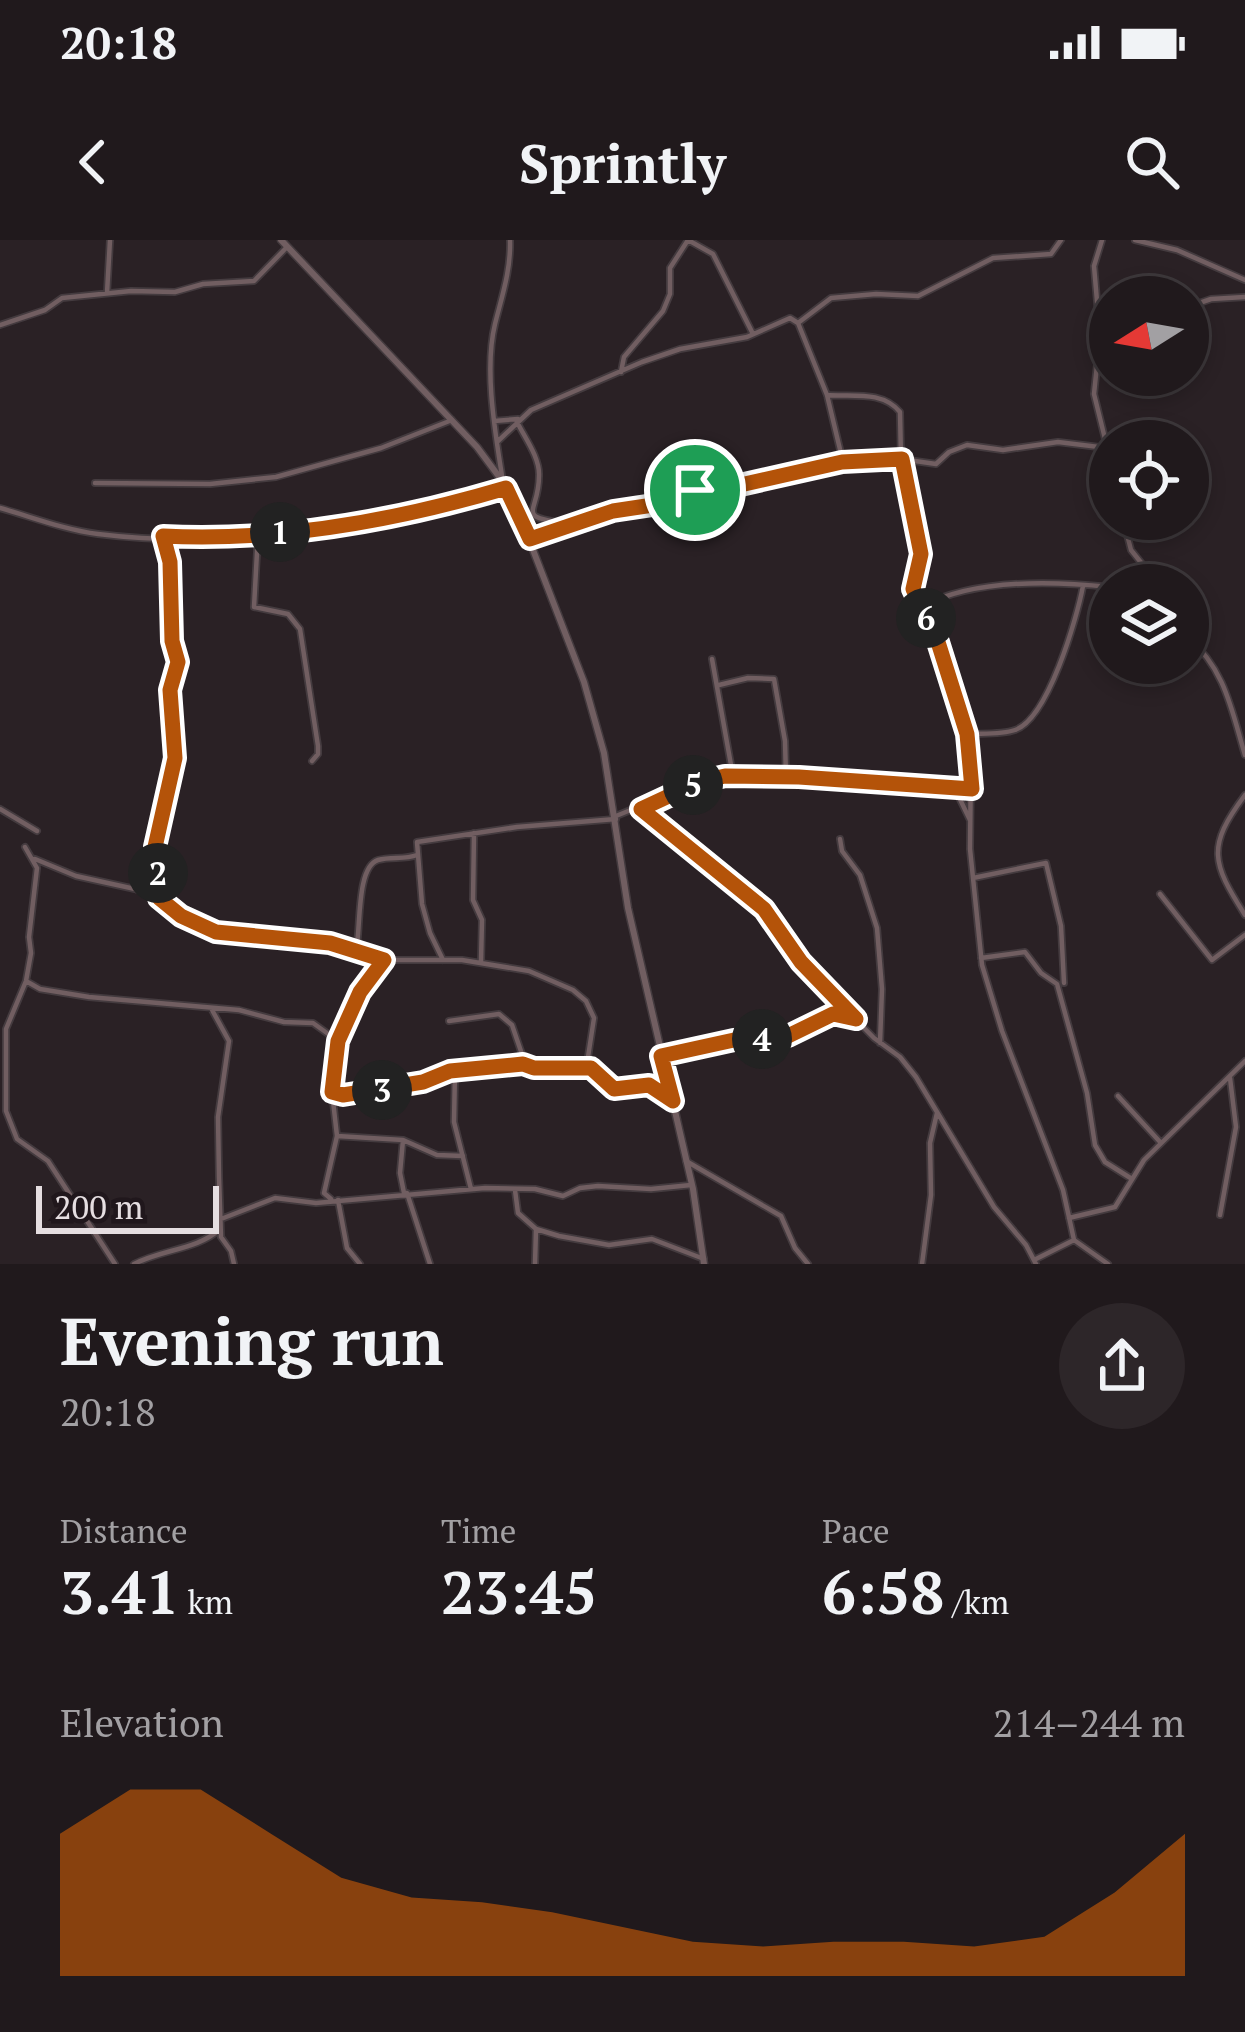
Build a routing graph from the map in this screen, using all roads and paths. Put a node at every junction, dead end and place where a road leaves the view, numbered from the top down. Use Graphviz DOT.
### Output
graph roads {
  1 [pos="110,240"];
  2 [pos="510,240"];
  3 [pos="688,240"];
  4 [pos="1061,240"];
  5 [pos="1102,240"];
  6 [pos="1135,240"];
  7 [pos="284,243"];
  8 [pos="1095,276"];
  9 [pos="1245,280"];
  10 [pos="107,293"];
  11 [pos="1245,296"];
  12 [pos="1209,300"];
  13 [pos="798,322"];
  14 [pos="0,325"];
  15 [pos="753,334"];
  16 [pos="621,372"];
  17 [pos="827,395"];
  18 [pos="452,420"];
  19 [pos="517,420"];
  20 [pos="494,421"];
  21 [pos="497,442"];
  22 [pos="1089,446"];
  23 [pos="902,459"];
  24 [pos="842,462"];
  25 [pos="94,483"];
  26 [pos="504,485"];
  27 [pos="0,508"];
  28 [pos="570,524"];
  29 [pos="258,534"];
  30 [pos="163,536"];
  31 [pos="530,539"];
  32 [pos="1083,586"];
  33 [pos="1089,586"];
  34 [pos="921,607"];
  35 [pos="712,659"];
  36 [pos="1209,659"];
  37 [pos="718,685"];
  38 [pos="967,734"];
  39 [pos="1245,755"];
  40 [pos="312,761"];
  41 [pos="733,776"];
  42 [pos="786,777"];
  43 [pos="955,789"];
  44 [pos="972,789"];
  45 [pos="1245,795"];
  46 [pos="0,809"];
  47 [pos="641,809"];
  48 [pos="616,818"];
  49 [pos="970,820"];
  50 [pos="37,831"];
  51 [pos="474,833"];
  52 [pos="840,839"];
  53 [pos="25,847"];
  54 [pos="417,855"];
  55 [pos="34,860"];
  56 [pos="974,878"];
  57 [pos="1160,894"];
  58 [pos="159,898"];
  59 [pos="1245,915"];
  60 [pos="1245,935"];
  61 [pos="356,951"];
  62 [pos="981,958"];
  63 [pos="384,960"];
  64 [pos="443,960"];
  65 [pos="481,962"];
  66 [pos="26,981"];
  67 [pos="1064,983"];
  68 [pos="211,1008"];
  69 [pos="856,1019"];
  70 [pos="449,1021"];
  71 [pos="338,1041"];
  72 [pos="880,1043"];
  73 [pos="661,1056"];
  74 [pos="1245,1060"];
  75 [pos="523,1064"];
  76 [pos="591,1068"];
  77 [pos="455,1070"];
  78 [pos="1230,1078"];
  79 [pos="332,1092"];
  80 [pos="1118,1096"];
  81 [pos="673,1101"];
  82 [pos="937,1113"];
  83 [pos="1236,1126"];
  84 [pos="1245,1127"];
  85 [pos="337,1136"];
  86 [pos="403,1140"];
  87 [pos="1161,1143"];
  88 [pos="463,1156"];
  89 [pos="686,1161"];
  90 [pos="1132,1179"];
  91 [pos="692,1186"];
  92 [pos="471,1189"];
  93 [pos="515,1189"];
  94 [pos="405,1193"];
  95 [pos="335,1200"];
  96 [pos="1220,1215"];
  97 [pos="1069,1218"];
  98 [pos="221,1219"];
  99 [pos="220,1228"];
  100 [pos="536,1229"];
  101 [pos="1074,1240"];
  102 [pos="160,1252"];
  103 [pos="704,1262"];
  104 [pos="1035,1262"];
  105 [pos="115,1264"];
  106 [pos="134,1264"];
  107 [pos="163,1264"];
  108 [pos="234,1264"];
  109 [pos="360,1264"];
  110 [pos="430,1264"];
  111 [pos="535,1264"];
  112 [pos="808,1264"];
  113 [pos="922,1264"];
  114 [pos="1108,1264"];
  1 -- 10 [label="street"];
  2 -- 20 [label="street"];
  3 -- 15 [label="street"];
  3 -- 16 [label="street"];
  4 -- 13 [label="street"];
  5 -- 8 [label="street"];
  6 -- 9 [label="street"];
  7 -- 10 [label="street"];
  7 -- 18 [label="street"];
  10 -- 14 [label="street"];
  11 -- 12 [label="street"];
  13 -- 15 [label="street"];
  13 -- 17 [label="street"];
  15 -- 16 [label="street"];
  16 -- 19 [label="street"];
  17 -- 23 [label="street"];
  17 -- 24 [label="street"];
  18 -- 25 [label="street"];
  18 -- 26 [label="street"];
  19 -- 20 [label="street"];
  19 -- 21 [label="street"];
  19 -- 28 [label="street"];
  20 -- 21 [label="street"];
  21 -- 26 [label="street"];
  22 -- 23 [label="street"];
  23 -- 24 [label="street"];
  23 -- 34 [label="street"];
  24 -- 28 [label="street"];
  26 -- 29 [label="street"];
  26 -- 31 [label="street"];
  27 -- 30 [label="street"];
  28 -- 31 [label="street"];
  29 -- 30 [label="street"];
  29 -- 40 [label="street"];
  30 -- 58 [label="street"];
  31 -- 48 [label="street"];
  32 -- 33 [label="street"];
  32 -- 34 [label="street"];
  32 -- 38 [label="street"];
  34 -- 38 [label="street"];
  35 -- 37 [label="street"];
  36 -- 39 [label="street"];
  37 -- 41 [label="street"];
  37 -- 42 [label="street"];
  38 -- 44 [label="street"];
  41 -- 42 [label="street"];
  41 -- 47 [label="street"];
  42 -- 43 [label="street"];
  43 -- 44 [label="street"];
  43 -- 49 [label="street"];
  44 -- 49 [label="street"];
  45 -- 59 [label="street"];
  46 -- 50 [label="street"];
  47 -- 48 [label="street"];
  47 -- 69 [label="street"];
  48 -- 51 [label="street"];
  48 -- 73 [label="street"];
  49 -- 56 [label="street"];
  51 -- 54 [label="street"];
  51 -- 65 [label="street"];
  52 -- 72 [label="street"];
  53 -- 55 [label="street"];
  54 -- 61 [label="street"];
  54 -- 64 [label="street"];
  55 -- 58 [label="street"];
  55 -- 66 [label="street"];
  56 -- 62 [label="street"];
  56 -- 67 [label="street"];
  57 -- 60 [label="street"];
  58 -- 61 [label="street"];
  61 -- 63 [label="street"];
  62 -- 90 [label="street"];
  62 -- 97 [label="street"];
  63 -- 64 [label="street"];
  63 -- 71 [label="street"];
  64 -- 65 [label="street"];
  65 -- 76 [label="street"];
  66 -- 68 [label="street"];
  66 -- 105 [label="street"];
  68 -- 71 [label="street"];
  68 -- 98 [label="street"];
  69 -- 72 [label="street"];
  69 -- 73 [label="street"];
  70 -- 75 [label="street"];
  71 -- 79 [label="street"];
  72 -- 82 [label="street"];
  73 -- 81 [label="street"];
  74 -- 78 [label="street"];
  75 -- 76 [label="street"];
  75 -- 77 [label="street"];
  76 -- 81 [label="street"];
  77 -- 79 [label="street"];
  77 -- 88 [label="street"];
  78 -- 83 [label="street"];
  78 -- 87 [label="street"];
  79 -- 85 [label="street"];
  80 -- 87 [label="street"];
  81 -- 89 [label="street"];
  82 -- 104 [label="street"];
  82 -- 113 [label="street"];
  83 -- 84 [label="street"];
  83 -- 96 [label="street"];
  85 -- 86 [label="street"];
  85 -- 95 [label="street"];
  86 -- 88 [label="street"];
  86 -- 94 [label="street"];
  87 -- 90 [label="street"];
  88 -- 92 [label="street"];
  89 -- 91 [label="street"];
  89 -- 112 [label="street"];
  90 -- 97 [label="street"];
  91 -- 93 [label="street"];
  91 -- 103 [label="street"];
  92 -- 93 [label="street"];
  92 -- 94 [label="street"];
  93 -- 100 [label="street"];
  94 -- 95 [label="street"];
  94 -- 110 [label="street"];
  95 -- 98 [label="street"];
  95 -- 109 [label="street"];
  97 -- 101 [label="street"];
  98 -- 99 [label="street"];
  99 -- 102 [label="street"];
  99 -- 108 [label="street"];
  100 -- 103 [label="street"];
  100 -- 111 [label="street"];
  101 -- 104 [label="street"];
  101 -- 114 [label="street"];
  102 -- 106 [label="street"];
  102 -- 107 [label="street"];
}
